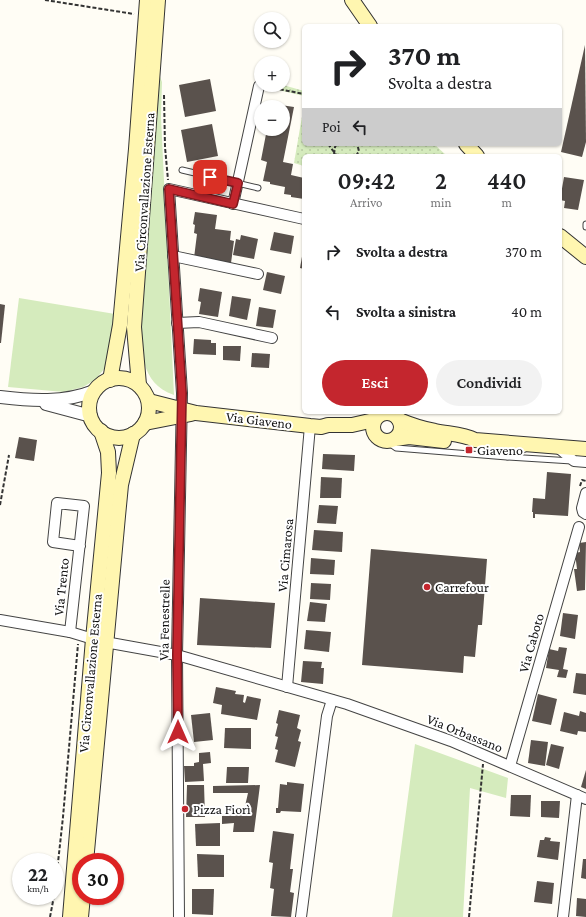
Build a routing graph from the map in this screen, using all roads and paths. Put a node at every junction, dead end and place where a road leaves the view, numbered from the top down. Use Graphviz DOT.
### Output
graph roads {
  1 [pos="45,0"];
  2 [pos="147,0"];
  3 [pos="158,0"];
  4 [pos="352,0"];
  5 [pos="147,16"];
  6 [pos="369,24"];
  7 [pos="164,88"];
  8 [pos="290,91"];
  9 [pos="258,92"];
  10 [pos="302,94"];
  11 [pos="329,146"];
  12 [pos="336,146"];
  13 [pos="468,146"];
  14 [pos="334,154"];
  15 [pos="475,154"];
  16 [pos="182,170"];
  17 [pos="238,183"];
  18 [pos="258,188"];
  19 [pos="169,189"];
  20 [pos="233,204"];
  21 [pos="302,219"];
  22 [pos="562,238"];
  23 [pos="173,256"];
  24 [pos="586,258"];
  25 [pos="258,274"];
  26 [pos="177,323"];
  27 [pos="272,338"];
  28 [pos="110,380"];
  29 [pos="139,385"];
  30 [pos="94,392"];
  31 [pos="0,398"];
  32 [pos="36,401"];
  33 [pos="149,401"];
  34 [pos="181,413"];
  35 [pos="394,415"];
  36 [pos="91,416"];
  37 [pos="374,420"];
  38 [pos="145,423"];
  39 [pos="316,426"];
  40 [pos="101,431"];
  41 [pos="133,434"];
  42 [pos="385,439"];
  43 [pos="475,440"];
  44 [pos="536,444"];
  45 [pos="556,446"];
  46 [pos="586,449"];
  47 [pos="9,456"];
  48 [pos="507,457"];
  49 [pos="574,461"];
  50 [pos="586,462"];
  51 [pos="582,480"];
  52 [pos="586,481"];
  53 [pos="586,493"];
  54 [pos="0,504"];
  55 [pos="586,514"];
  56 [pos="579,527"];
  57 [pos="80,546"];
  58 [pos="0,620"];
  59 [pos="87,637"];
  60 [pos="177,655"];
  61 [pos="286,687"];
  62 [pos="332,700"];
  63 [pos="483,755"];
  64 [pos="510,766"];
  65 [pos="582,797"];
  66 [pos="60,853"];
  67 [pos="86,853"];
  68 [pos="52,905"];
  69 [pos="82,905"];
  70 [pos="50,917"];
  71 [pos="70,917"];
  72 [pos="81,917"];
  73 [pos="179,917"];
  74 [pos="301,917"];
  75 [pos="469,917"];
  76 [pos="563,917"];
  1 -- 5 [label="path"];
  2 -- 5 [label="main road, Via Circonvallazione Esterna"];
  3 -- 29 [label="main road, Via Circonvallazione Esterna"];
  4 -- 6 [label="main road"];
  5 -- 28 [label="main road, Via Circonvallazione Esterna"];
  7 -- 19 [label="path"];
  8 -- 10 [label="path"];
  9 -- 17 [label="street"];
  11 -- 14 [label="path"];
  12 -- 14 [label="path"];
  13 -- 15 [label="main road"];
  16 -- 17 [label="lane"];
  17 -- 18 [label="lane"];
  17 -- 20 [label="street"];
  19 -- 20 [label="street"];
  19 -- 23 [label="street, Via Fenestrelle"];
  20 -- 21 [label="street"];
  22 -- 24 [label="main road"];
  23 -- 25 [label="street"];
  23 -- 26 [label="street, Via Fenestrelle"];
  26 -- 27 [label="street"];
  26 -- 34 [label="street, Via Fenestrelle"];
  28 -- 29 [label="main road"];
  28 -- 30 [label="main road"];
  29 -- 33 [label="main road, Via Circonvallazione Esterna"];
  30 -- 32 [label="street"];
  30 -- 36 [label="main road"];
  31 -- 32 [label="street"];
  32 -- 36 [label="street"];
  33 -- 34 [label="main road, Via Giaveno"];
  33 -- 38 [label="main road"];
  34 -- 38 [label="main road, Via Giaveno"];
  34 -- 39 [label="main road, Via Giaveno"];
  34 -- 60 [label="street, Via Fenestrelle"];
  35 -- 37 [label="main road"];
  35 -- 42 [label="main road"];
  35 -- 43 [label="main road, Via Giaveno"];
  36 -- 40 [label="main road, Via Circonvallazione Esterna"];
  37 -- 39 [label="main road, Via Giaveno"];
  37 -- 42 [label="main road"];
  38 -- 41 [label="main road"];
  39 -- 42 [label="main road, Via Giaveno"];
  39 -- 61 [label="street, Via Cimarosa"];
  40 -- 41 [label="main road"];
  40 -- 59 [label="main road, Via Circonvallazione Esterna"];
  41 -- 59 [label="main road, Via Circonvallazione Esterna"];
  42 -- 43 [label="main road, Via Giaveno"];
  42 -- 48 [label="lane, Via Giaveno"];
  43 -- 44 [label="main road, Via Giaveno"];
  44 -- 45 [label="main road, Via Giaveno"];
  44 -- 48 [label="lane, Via Giaveno"];
  45 -- 46 [label="main road, Via Giaveno"];
  45 -- 49 [label="street"];
  47 -- 54 [label="path"];
  48 -- 49 [label="lane"];
  49 -- 50 [label="street"];
  51 -- 52 [label="path"];
  53 -- 55 [label="street"];
  56 -- 64 [label="street, Via Caboto"];
  57 -- 57 [label="street, Via Trento"];
  57 -- 59 [label="street, Via Trento"];
  58 -- 59 [label="street, Via Trento"];
  59 -- 60 [label="street, Via Orbassano"];
  59 -- 66 [label="path"];
  59 -- 67 [label="main road, Via Circonvallazione Esterna"];
  59 -- 71 [label="main road, Via Circonvallazione Esterna"];
  60 -- 61 [label="street, Via Orbassano"];
  60 -- 73 [label="street, Via Fenestrelle"];
  61 -- 62 [label="street, Via Orbassano"];
  62 -- 63 [label="street, Via Orbassano"];
  62 -- 74 [label="street"];
  63 -- 64 [label="street, Via Orbassano"];
  63 -- 75 [label="path"];
  64 -- 65 [label="street, Via Orbassano"];
  65 -- 76 [label="street"];
  68 -- 70 [label="path"];
  69 -- 72 [label="main road"];
}
